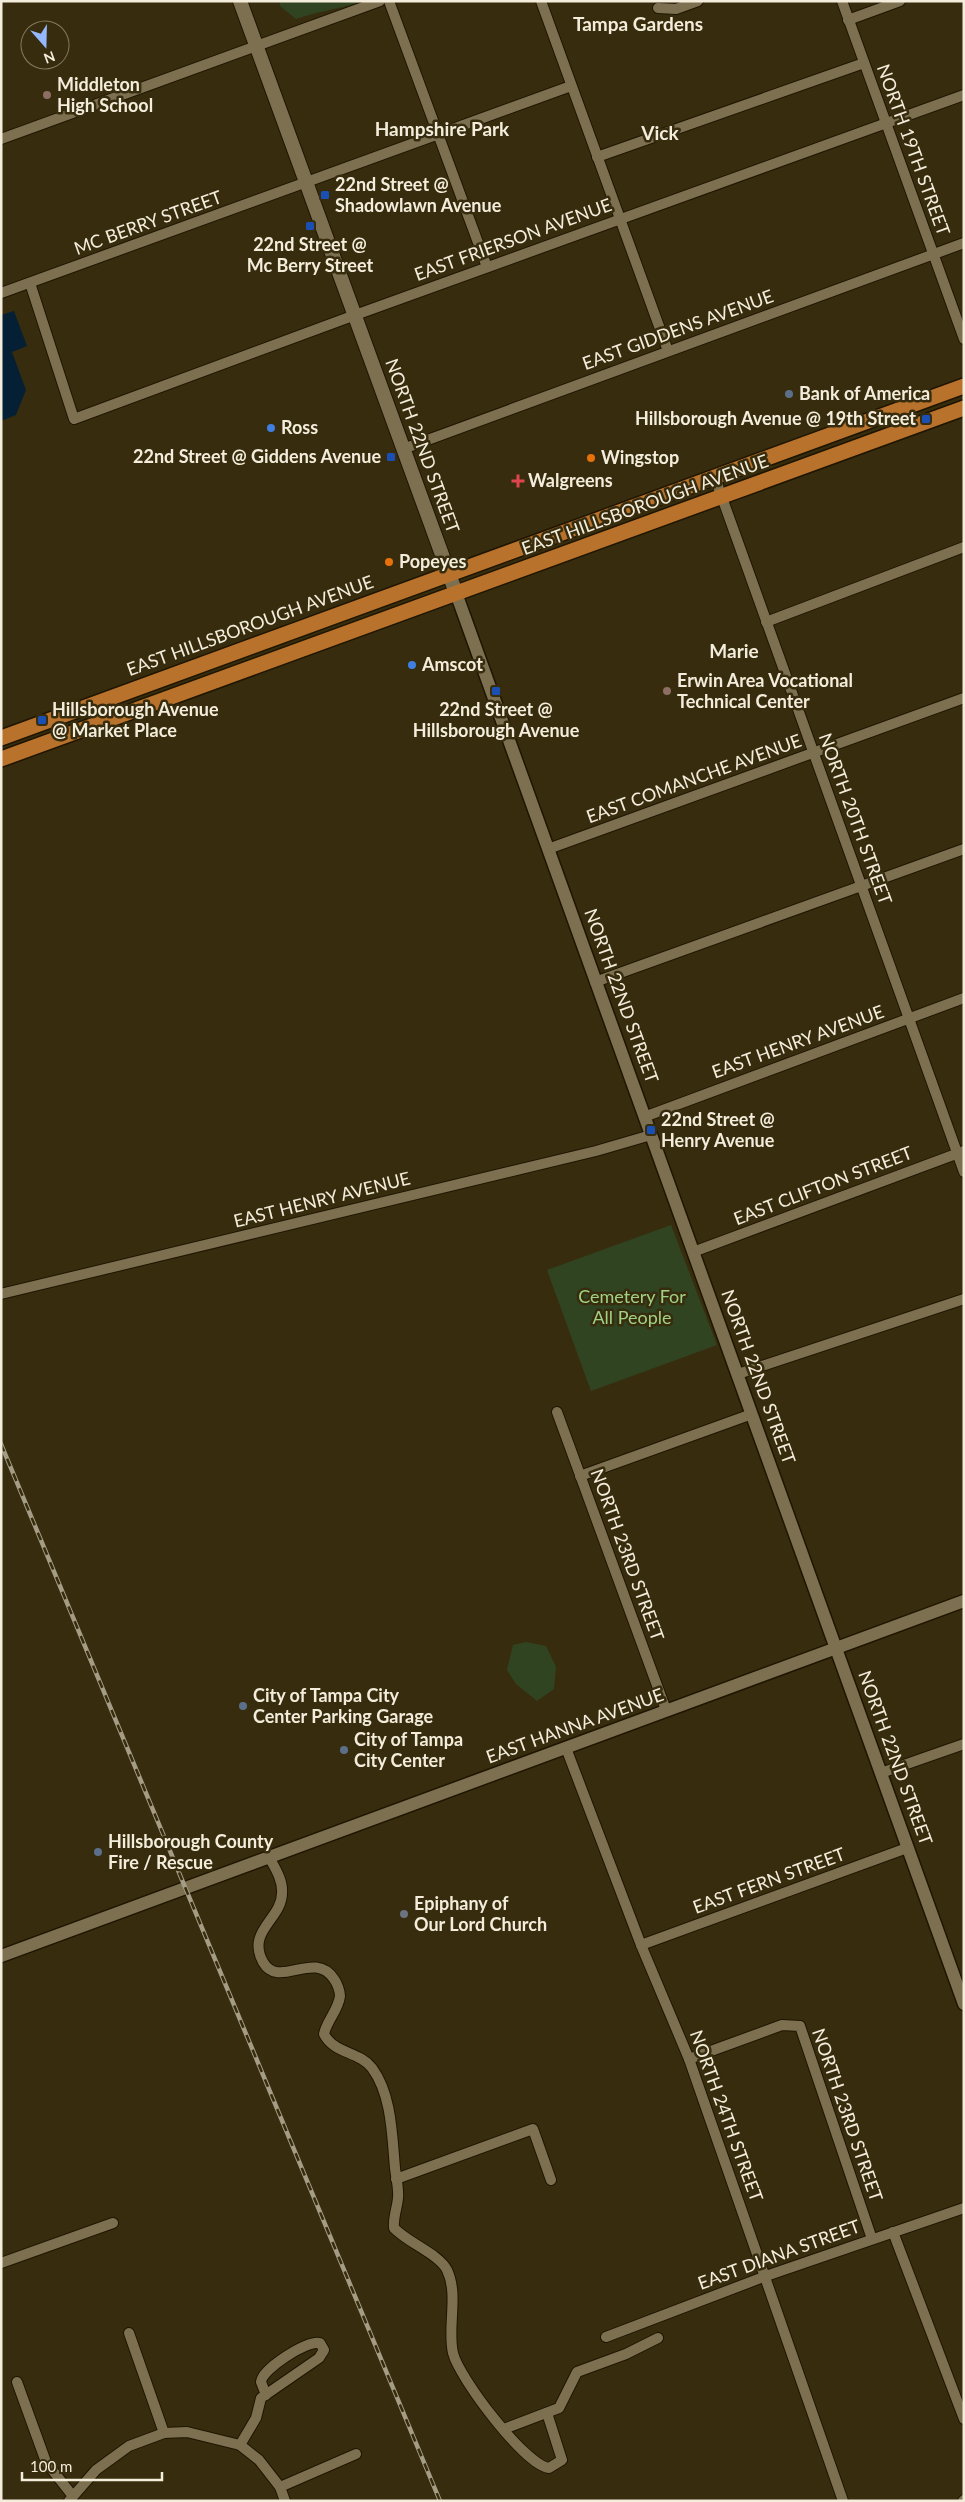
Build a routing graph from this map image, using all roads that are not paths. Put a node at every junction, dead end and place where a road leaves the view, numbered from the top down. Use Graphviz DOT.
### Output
graph roads {
  1 [pos="240,1"];
  2 [pos="380,1"];
  3 [pos="389,1"];
  4 [pos="541,1"];
  5 [pos="698,1"];
  6 [pos="842,1"];
  7 [pos="900,1"];
  8 [pos="658,8"];
  9 [pos="848,20"];
  10 [pos="256,45"];
  11 [pos="864,63"];
  12 [pos="571,86"];
  13 [pos="964,95"];
  14 [pos="886,123"];
  15 [pos="438,134"];
  16 [pos="1,139"];
  17 [pos="597,157"];
  18 [pos="306,182"];
  19 [pos="619,219"];
  20 [pos="964,243"];
  21 [pos="934,254"];
  22 [pos="487,267"];
  23 [pos="30,283"];
  24 [pos="1,293"];
  25 [pos="354,315"];
  26 [pos="964,338"];
  27 [pos="668,351"];
  28 [pos="964,386"];
  29 [pos="964,408"];
  30 [pos="403,449"];
  31 [pos="715,478"];
  32 [pos="722,497"];
  33 [pos="964,547"];
  34 [pos="448,574"];
  35 [pos="456,593"];
  36 [pos="766,622"];
  37 [pos="964,698"];
  38 [pos="1,738"];
  39 [pos="814,753"];
  40 [pos="1,759"];
  41 [pos="548,849"];
  42 [pos="964,849"];
  43 [pos="862,886"];
  44 [pos="595,982"];
  45 [pos="964,998"];
  46 [pos="909,1018"];
  47 [pos="644,1117"];
  48 [pos="650,1135"];
  49 [pos="960,1152"];
  50 [pos="964,1172"];
  51 [pos="693,1252"];
  52 [pos="1,1294"];
  53 [pos="964,1299"];
  54 [pos="738,1374"];
  55 [pos="557,1412"];
  56 [pos="752,1414"];
  57 [pos="580,1476"];
  58 [pos="964,1601"];
  59 [pos="836,1648"];
  60 [pos="666,1710"];
  61 [pos="964,1744"];
  62 [pos="566,1748"];
  63 [pos="881,1774"];
  64 [pos="907,1848"];
  65 [pos="269,1857"];
  66 [pos="641,1946"];
  67 [pos="1,1956"];
  68 [pos="964,2004"];
  69 [pos="689,2059"];
  70 [pos="396,2179"];
  71 [pos="551,2180"];
  72 [pos="964,2208"];
  73 [pos="113,2223"];
  74 [pos="893,2232"];
  75 [pos="872,2239"];
  76 [pos="1,2263"];
  77 [pos="766,2276"];
  78 [pos="129,2333"];
  79 [pos="606,2336"];
  80 [pos="658,2338"];
  81 [pos="17,2382"];
  82 [pos="266,2395"];
  83 [pos="547,2413"];
  84 [pos="964,2419"];
  85 [pos="504,2429"];
  86 [pos="164,2433"];
  87 [pos="240,2444"];
  88 [pos="356,2454"];
  89 [pos="280,2486"];
  90 [pos="70,2498"];
  91 [pos="285,2501"];
  92 [pos="842,2501"];
  1 -- 10 [label="main road, NORTH 22ND STREET"];
  2 -- 10 [label="street"];
  3 -- 15 [label="street"];
  4 -- 12 [label="street"];
  5 -- 8 [label="street"];
  6 -- 9 [label="street, NORTH 19TH STREET"];
  7 -- 9 [label="street"];
  9 -- 11 [label="street, NORTH 19TH STREET"];
  10 -- 16 [label="street"];
  10 -- 18 [label="main road, NORTH 22ND STREET"];
  11 -- 14 [label="street, NORTH 19TH STREET"];
  11 -- 17 [label="street"];
  12 -- 15 [label="street, MC BERRY STREET"];
  12 -- 17 [label="street"];
  13 -- 14 [label="street, EAST FRIERSON AVENUE"];
  14 -- 19 [label="street, EAST FRIERSON AVENUE"];
  14 -- 21 [label="street, NORTH 19TH STREET"];
  15 -- 18 [label="street, MC BERRY STREET"];
  15 -- 22 [label="street"];
  17 -- 19 [label="street"];
  18 -- 23 [label="street, MC BERRY STREET"];
  18 -- 25 [label="main road, NORTH 22ND STREET"];
  19 -- 22 [label="street, EAST FRIERSON AVENUE"];
  19 -- 27 [label="street"];
  20 -- 21 [label="street, EAST GIDDENS AVENUE"];
  21 -- 26 [label="street, NORTH 19TH STREET"];
  21 -- 27 [label="street, EAST GIDDENS AVENUE"];
  22 -- 25 [label="street, EAST FRIERSON AVENUE"];
  23 -- 24 [label="street, MC BERRY STREET"];
  23 -- 25 [label="street, EAST FRIERSON AVENUE"];
  25 -- 30 [label="main road, NORTH 22ND STREET"];
  27 -- 30 [label="street, EAST GIDDENS AVENUE"];
  28 -- 31 [label="main road, EAST HILLSBOROUGH AVENUE"];
  29 -- 32 [label="main road, EAST HILLSBOROUGH AVENUE"];
  30 -- 34 [label="main road, NORTH 22ND STREET"];
  31 -- 32 [label="street, NORTH 20TH STREET"];
  31 -- 34 [label="main road, EAST HILLSBOROUGH AVENUE"];
  32 -- 35 [label="main road, EAST HILLSBOROUGH AVENUE"];
  32 -- 36 [label="street, NORTH 20TH STREET"];
  33 -- 36 [label="street"];
  34 -- 35 [label="main road, NORTH 22ND STREET"];
  34 -- 38 [label="main road, EAST HILLSBOROUGH AVENUE"];
  35 -- 40 [label="main road, EAST HILLSBOROUGH AVENUE"];
  35 -- 41 [label="street, NORTH 22ND STREET"];
  36 -- 39 [label="street, NORTH 20TH STREET"];
  37 -- 39 [label="street, EAST COMANCHE AVENUE"];
  39 -- 41 [label="street, EAST COMANCHE AVENUE"];
  39 -- 43 [label="street, NORTH 20TH STREET"];
  41 -- 44 [label="street, NORTH 22ND STREET"];
  42 -- 43 [label="street"];
  43 -- 44 [label="street"];
  43 -- 46 [label="street, NORTH 20TH STREET"];
  44 -- 47 [label="street, NORTH 22ND STREET"];
  45 -- 46 [label="street, EAST HENRY AVENUE"];
  46 -- 47 [label="street, EAST HENRY AVENUE"];
  46 -- 49 [label="street, NORTH 20TH STREET"];
  47 -- 48 [label="street, NORTH 22ND STREET"];
  48 -- 51 [label="street, NORTH 22ND STREET"];
  48 -- 52 [label="street, EAST HENRY AVENUE"];
  49 -- 50 [label="street, NORTH 20TH STREET"];
  49 -- 51 [label="street, EAST CLIFTON STREET"];
  51 -- 54 [label="street, NORTH 22ND STREET"];
  53 -- 54 [label="street"];
  54 -- 56 [label="street, NORTH 22ND STREET"];
  55 -- 57 [label="street, NORTH 23RD STREET"];
  56 -- 57 [label="street"];
  56 -- 59 [label="street, NORTH 22ND STREET"];
  57 -- 60 [label="street, NORTH 23RD STREET"];
  58 -- 59 [label="street, EAST HANNA AVENUE"];
  59 -- 60 [label="street, EAST HANNA AVENUE"];
  59 -- 63 [label="street, NORTH 22ND STREET"];
  60 -- 62 [label="street, EAST HANNA AVENUE"];
  61 -- 63 [label="street"];
  62 -- 65 [label="street, EAST HANNA AVENUE"];
  62 -- 66 [label="street, NORTH 24TH STREET"];
  63 -- 64 [label="street, NORTH 22ND STREET"];
  64 -- 66 [label="street, EAST FERN STREET"];
  64 -- 68 [label="street, NORTH 22ND STREET"];
  65 -- 67 [label="street, EAST HANNA AVENUE"];
  65 -- 70 [label="street"];
  66 -- 69 [label="street, NORTH 24TH STREET"];
  69 -- 75 [label="street, NORTH 23RD STREET"];
  69 -- 77 [label="street, NORTH 24TH STREET"];
  70 -- 71 [label="street"];
  70 -- 85 [label="street"];
  72 -- 74 [label="street, EAST DIANA STREET"];
  73 -- 76 [label="street"];
  74 -- 75 [label="street, EAST DIANA STREET"];
  74 -- 84 [label="street"];
  75 -- 77 [label="street, EAST DIANA STREET"];
  77 -- 79 [label="street, EAST DIANA STREET"];
  77 -- 92 [label="street, NORTH 24TH STREET"];
  78 -- 86 [label="street"];
  80 -- 83 [label="street"];
  81 -- 90 [label="street"];
  82 -- 82 [label="street"];
  82 -- 87 [label="street"];
  83 -- 85 [label="street"];
  83 -- 85 [label="street"];
  86 -- 87 [label="street"];
  86 -- 90 [label="street"];
  87 -- 89 [label="street"];
  88 -- 89 [label="street"];
  89 -- 91 [label="street"];
}
